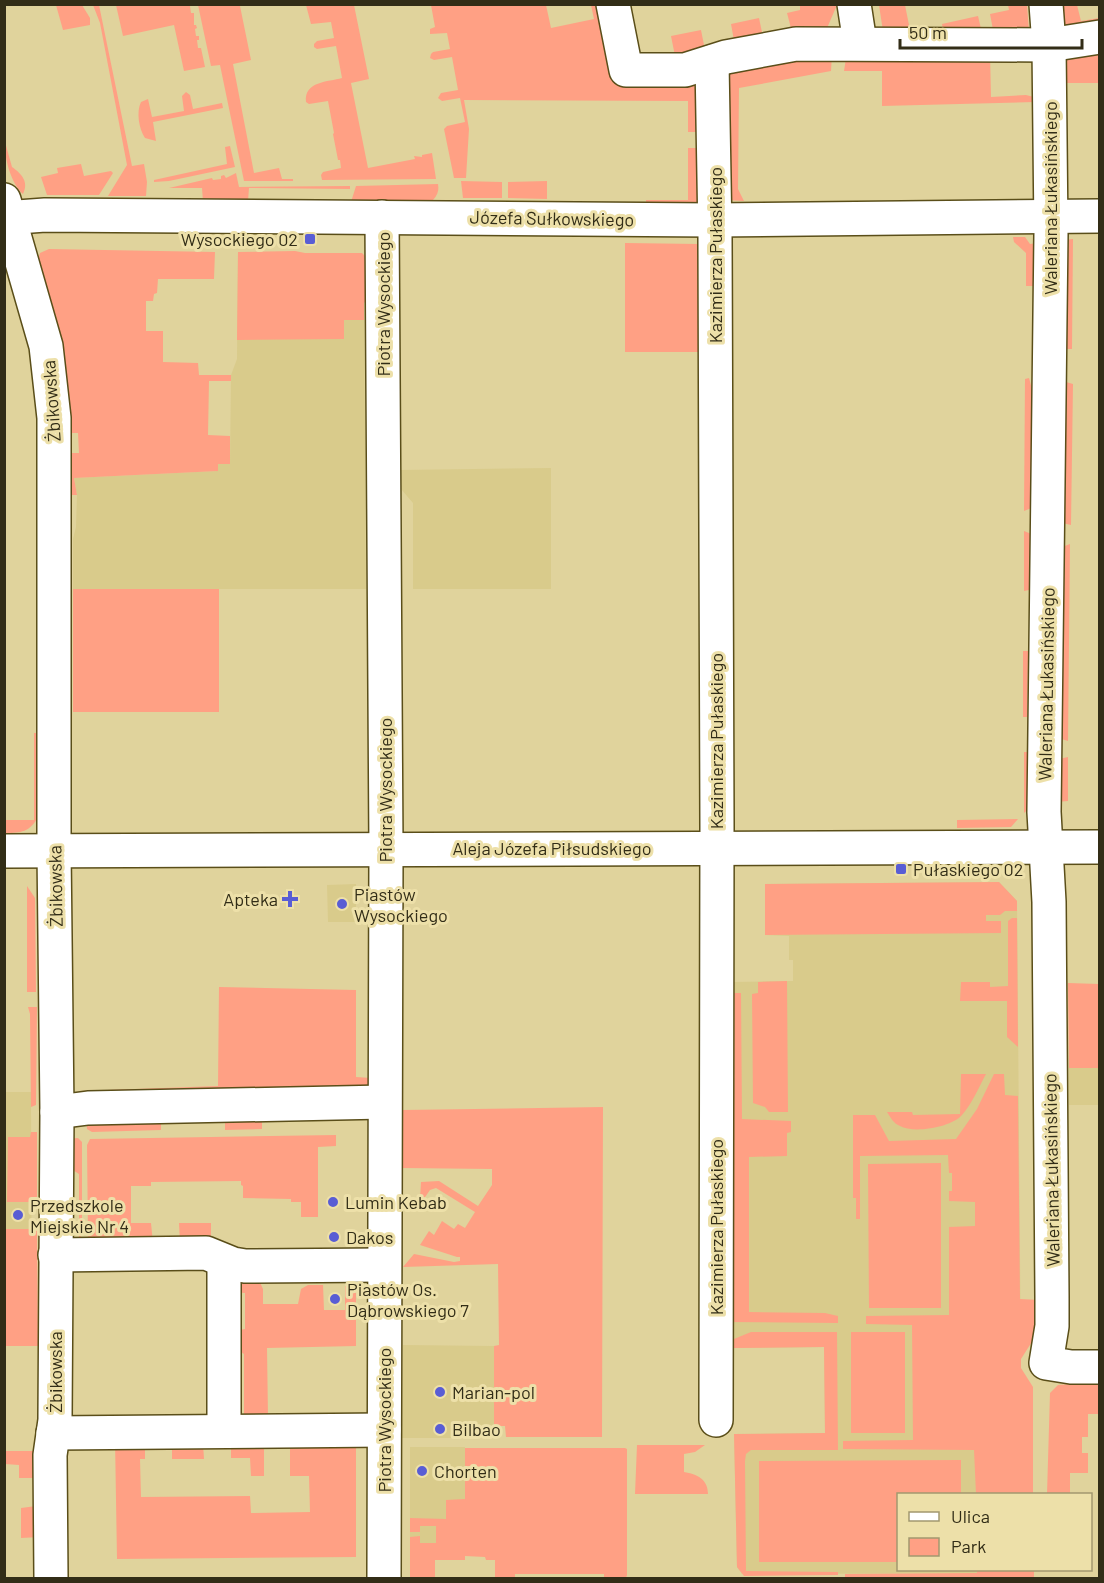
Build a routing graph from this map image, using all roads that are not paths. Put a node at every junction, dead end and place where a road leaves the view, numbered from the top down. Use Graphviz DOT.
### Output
graph roads {
  1 [pos="613,4"];
  2 [pos="854,4"];
  3 [pos="1046,4"];
  4 [pos="1100,38"];
  5 [pos="860,43"];
  6 [pos="1049,45"];
  7 [pos="712,62"];
  8 [pos="6,212"];
  9 [pos="1100,216"];
  10 [pos="382,217"];
  11 [pos="1051,217"];
  12 [pos="714,220"];
  13 [pos="1047,847"];
  14 [pos="1100,847"];
  15 [pos="716,848"];
  16 [pos="386,849"];
  17 [pos="54,850"];
  18 [pos="4,851"];
  19 [pos="384,1102"];
  20 [pos="57,1112"];
  21 [pos="55,1255"];
  22 [pos="224,1261"];
  23 [pos="384,1265"];
  24 [pos="1100,1367"];
  25 [pos="716,1420"];
  26 [pos="384,1430"];
  27 [pos="224,1431"];
  28 [pos="53,1432"];
  29 [pos="51,1578"];
  30 [pos="384,1578"];
  1 -- 7 [label="street"];
  2 -- 5 [label="street"];
  3 -- 6 [label="street, Waleriana Łukasińskiego"];
  4 -- 6 [label="street"];
  5 -- 6 [label="street"];
  5 -- 7 [label="street"];
  6 -- 11 [label="street, Waleriana Łukasińskiego"];
  7 -- 12 [label="street, Kazimierza Pułaskiego"];
  8 -- 10 [label="street, Józefa Sułkowskiego"];
  8 -- 17 [label="street, Żbikowska"];
  9 -- 11 [label="street, Józefa Sułkowskiego"];
  10 -- 12 [label="street, Józefa Sułkowskiego"];
  10 -- 16 [label="street, Piotra Wysockiego"];
  11 -- 12 [label="street, Józefa Sułkowskiego"];
  11 -- 13 [label="street, Waleriana Łukasińskiego"];
  12 -- 15 [label="street, Kazimierza Pułaskiego"];
  13 -- 14 [label="street, Aleja Józefa Piłsudskiego"];
  13 -- 15 [label="street, Aleja Józefa Piłsudskiego"];
  13 -- 24 [label="street, Waleriana Łukasińskiego"];
  15 -- 16 [label="street, Aleja Józefa Piłsudskiego"];
  15 -- 25 [label="street, Kazimierza Pułaskiego"];
  16 -- 17 [label="street, Aleja Józefa Piłsudskiego"];
  16 -- 19 [label="street, Piotra Wysockiego"];
  17 -- 18 [label="street, Aleja Józefa Piłsudskiego"];
  17 -- 20 [label="street, Żbikowska"];
  19 -- 20 [label="street"];
  19 -- 23 [label="street, Piotra Wysockiego"];
  20 -- 21 [label="street, Żbikowska"];
  21 -- 22 [label="street"];
  21 -- 28 [label="street, Żbikowska"];
  22 -- 23 [label="street"];
  22 -- 27 [label="street"];
  23 -- 26 [label="street, Piotra Wysockiego"];
  26 -- 27 [label="street"];
  26 -- 30 [label="street, Piotra Wysockiego"];
  27 -- 28 [label="street"];
  28 -- 29 [label="street, Żbikowska"];
}
